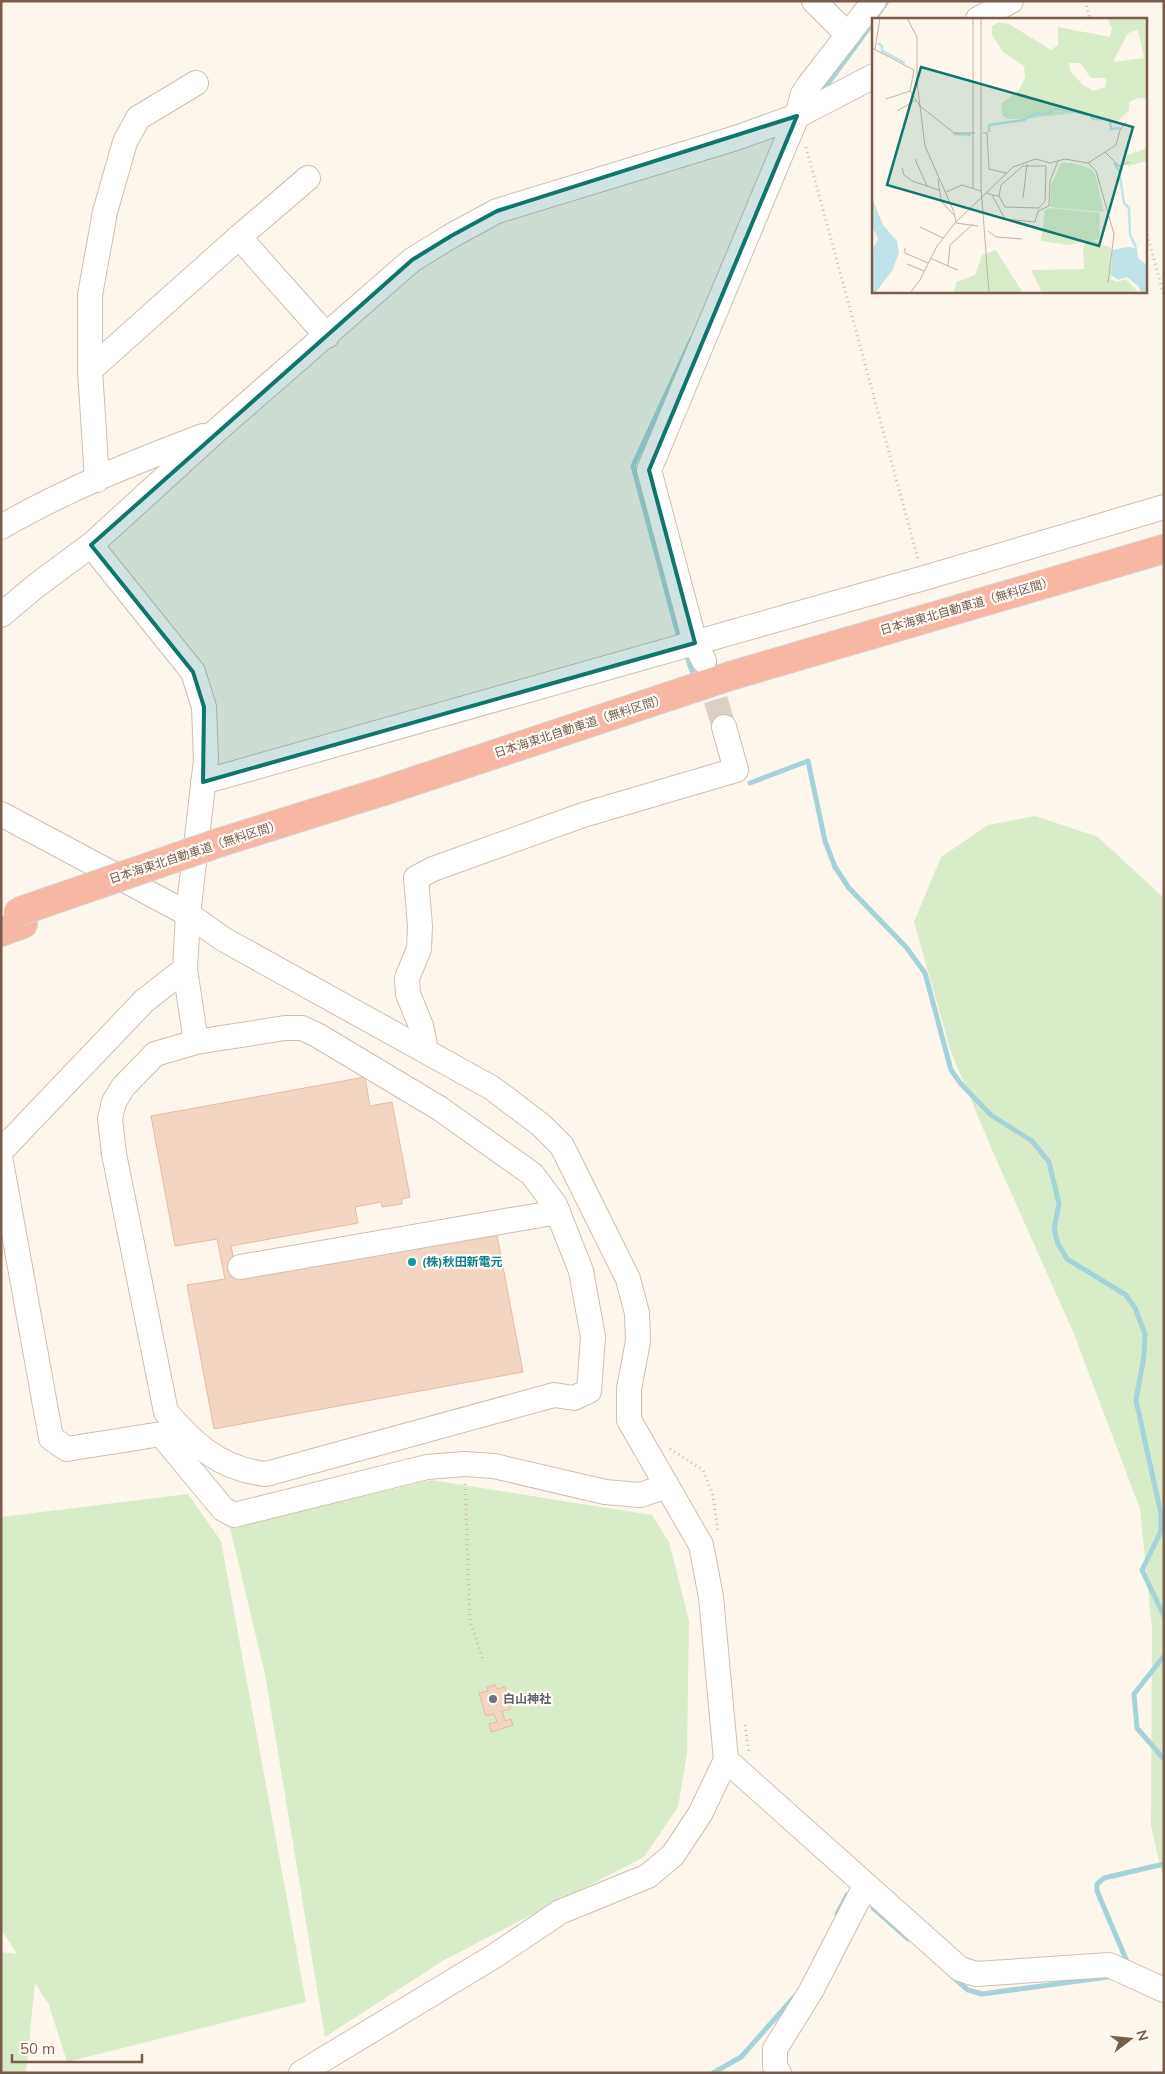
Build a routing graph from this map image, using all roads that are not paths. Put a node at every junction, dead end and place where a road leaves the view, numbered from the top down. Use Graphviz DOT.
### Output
graph roads {
  1 [pos="814,1"];
  2 [pos="874,1"];
  3 [pos="1010,1"];
  4 [pos="980,18"];
  5 [pos="848,35"];
  6 [pos="872,77"];
  7 [pos="196,83"];
  8 [pos="797,116"];
  9 [pos="308,178"];
  10 [pos="239,237"];
  11 [pos="327,336"];
  12 [pos="90,370"];
  13 [pos="216,431"];
  14 [pos="98,480"];
  15 [pos="1164,507"];
  16 [pos="1,527"];
  17 [pos="91,545"];
  18 [pos="1164,549"];
  19 [pos="1164,567"];
  20 [pos="1,615"];
  21 [pos="699,652"];
  22 [pos="724,726"];
  23 [pos="203,782"];
  24 [pos="1,814"];
  25 [pos="223,847"];
  26 [pos="188,914"];
  27 [pos="11,922"];
  28 [pos="184,969"];
  29 [pos="196,1042"];
  30 [pos="426,1050"];
  31 [pos="1,1151"];
  32 [pos="1,1162"];
  33 [pos="558,1212"];
  34 [pos="240,1267"];
  35 [pos="667,1486"];
  36 [pos="726,1760"];
  37 [pos="865,1886"];
  38 [pos="1164,1990"];
  39 [pos="301,2073"];
  40 [pos="779,2073"];
  1 -- 5 [label="street"];
  2 -- 5 [label="street"];
  3 -- 4 [label="street"];
  5 -- 8 [label="street"];
  6 -- 8 [label="street"];
  7 -- 12 [label="street"];
  8 -- 11 [label="street"];
  8 -- 21 [label="street"];
  9 -- 10 [label="street"];
  10 -- 11 [label="street"];
  10 -- 12 [label="street"];
  11 -- 13 [label="street"];
  12 -- 14 [label="street"];
  13 -- 14 [label="street"];
  13 -- 17 [label="street"];
  14 -- 16 [label="street"];
  15 -- 21 [label="street"];
  17 -- 20 [label="street"];
  17 -- 23 [label="street"];
  18 -- 25 [label="highway, 日本海東北自動車道（無料区間）"];
  19 -- 25 [label="highway, 日本海東北自動車道（無料区間）"];
  21 -- 23 [label="street"];
  22 -- 30 [label="street"];
  23 -- 26 [label="street"];
  24 -- 26 [label="street"];
  25 -- 27 [label="highway, 日本海東北自動車道（無料区間）, bridge"];
  26 -- 28 [label="street"];
  26 -- 30 [label="street"];
  28 -- 29 [label="street"];
  28 -- 31 [label="street"];
  29 -- 33 [label="street"];
  29 -- 33 [label="street"];
  30 -- 35 [label="street"];
  32 -- 35 [label="street"];
  33 -- 34 [label="street"];
  35 -- 36 [label="street"];
  36 -- 37 [label="street"];
  36 -- 39 [label="street"];
  37 -- 38 [label="street"];
  37 -- 40 [label="street"];
}
